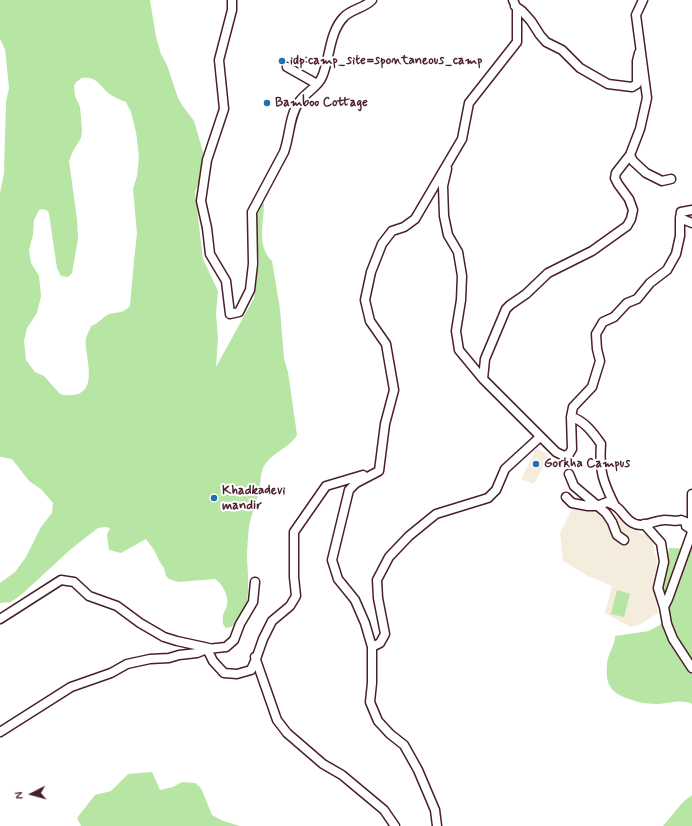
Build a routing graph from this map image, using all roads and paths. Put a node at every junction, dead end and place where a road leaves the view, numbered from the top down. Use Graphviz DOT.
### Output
graph roads {
  1 [pos="232,0"];
  2 [pos="372,0"];
  3 [pos="644,0"];
  4 [pos="514,3"];
  5 [pos="640,49"];
  6 [pos="287,67"];
  7 [pos="317,84"];
  8 [pos="630,155"];
  9 [pos="452,157"];
  10 [pos="671,179"];
  11 [pos="692,210"];
  12 [pos="680,218"];
  13 [pos="692,222"];
  14 [pos="483,379"];
  15 [pos="571,418"];
  16 [pos="540,437"];
  17 [pos="379,471"];
  18 [pos="568,474"];
  19 [pos="692,494"];
  20 [pos="566,497"];
  21 [pos="598,505"];
  22 [pos="616,506"];
  23 [pos="644,524"];
  24 [pos="692,530"];
  25 [pos="624,540"];
  26 [pos="255,582"];
  27 [pos="664,606"];
  28 [pos="0,619"];
  29 [pos="372,647"];
  30 [pos="209,649"];
  31 [pos="256,657"];
  32 [pos="692,668"];
  33 [pos="0,732"];
  34 [pos="395,826"];
  35 [pos="437,826"];
  1 -- 7 [label="street"];
  2 -- 7 [label="street"];
  3 -- 5 [label="street"];
  4 -- 5 [label="street"];
  4 -- 9 [label="street"];
  5 -- 8 [label="street"];
  6 -- 7 [label="street"];
  8 -- 10 [label="street"];
  8 -- 14 [label="street"];
  9 -- 14 [label="street"];
  9 -- 17 [label="street"];
  11 -- 12 [label="street"];
  12 -- 13 [label="street"];
  12 -- 15 [label="street"];
  14 -- 16 [label="street"];
  15 -- 16 [label="street"];
  15 -- 22 [label="street"];
  16 -- 29 [label="street"];
  17 -- 29 [label="street"];
  17 -- 31 [label="street"];
  18 -- 21 [label="street"];
  19 -- 24 [label="street"];
  20 -- 21 [label="street"];
  21 -- 22 [label="street"];
  21 -- 25 [label="street"];
  22 -- 23 [label="street"];
  23 -- 24 [label="street"];
  23 -- 27 [label="street"];
  24 -- 27 [label="street"];
  26 -- 30 [label="street"];
  27 -- 32 [label="street"];
  28 -- 30 [label="street"];
  29 -- 35 [label="street"];
  30 -- 31 [label="street"];
  30 -- 33 [label="street"];
  31 -- 34 [label="street"];
}
